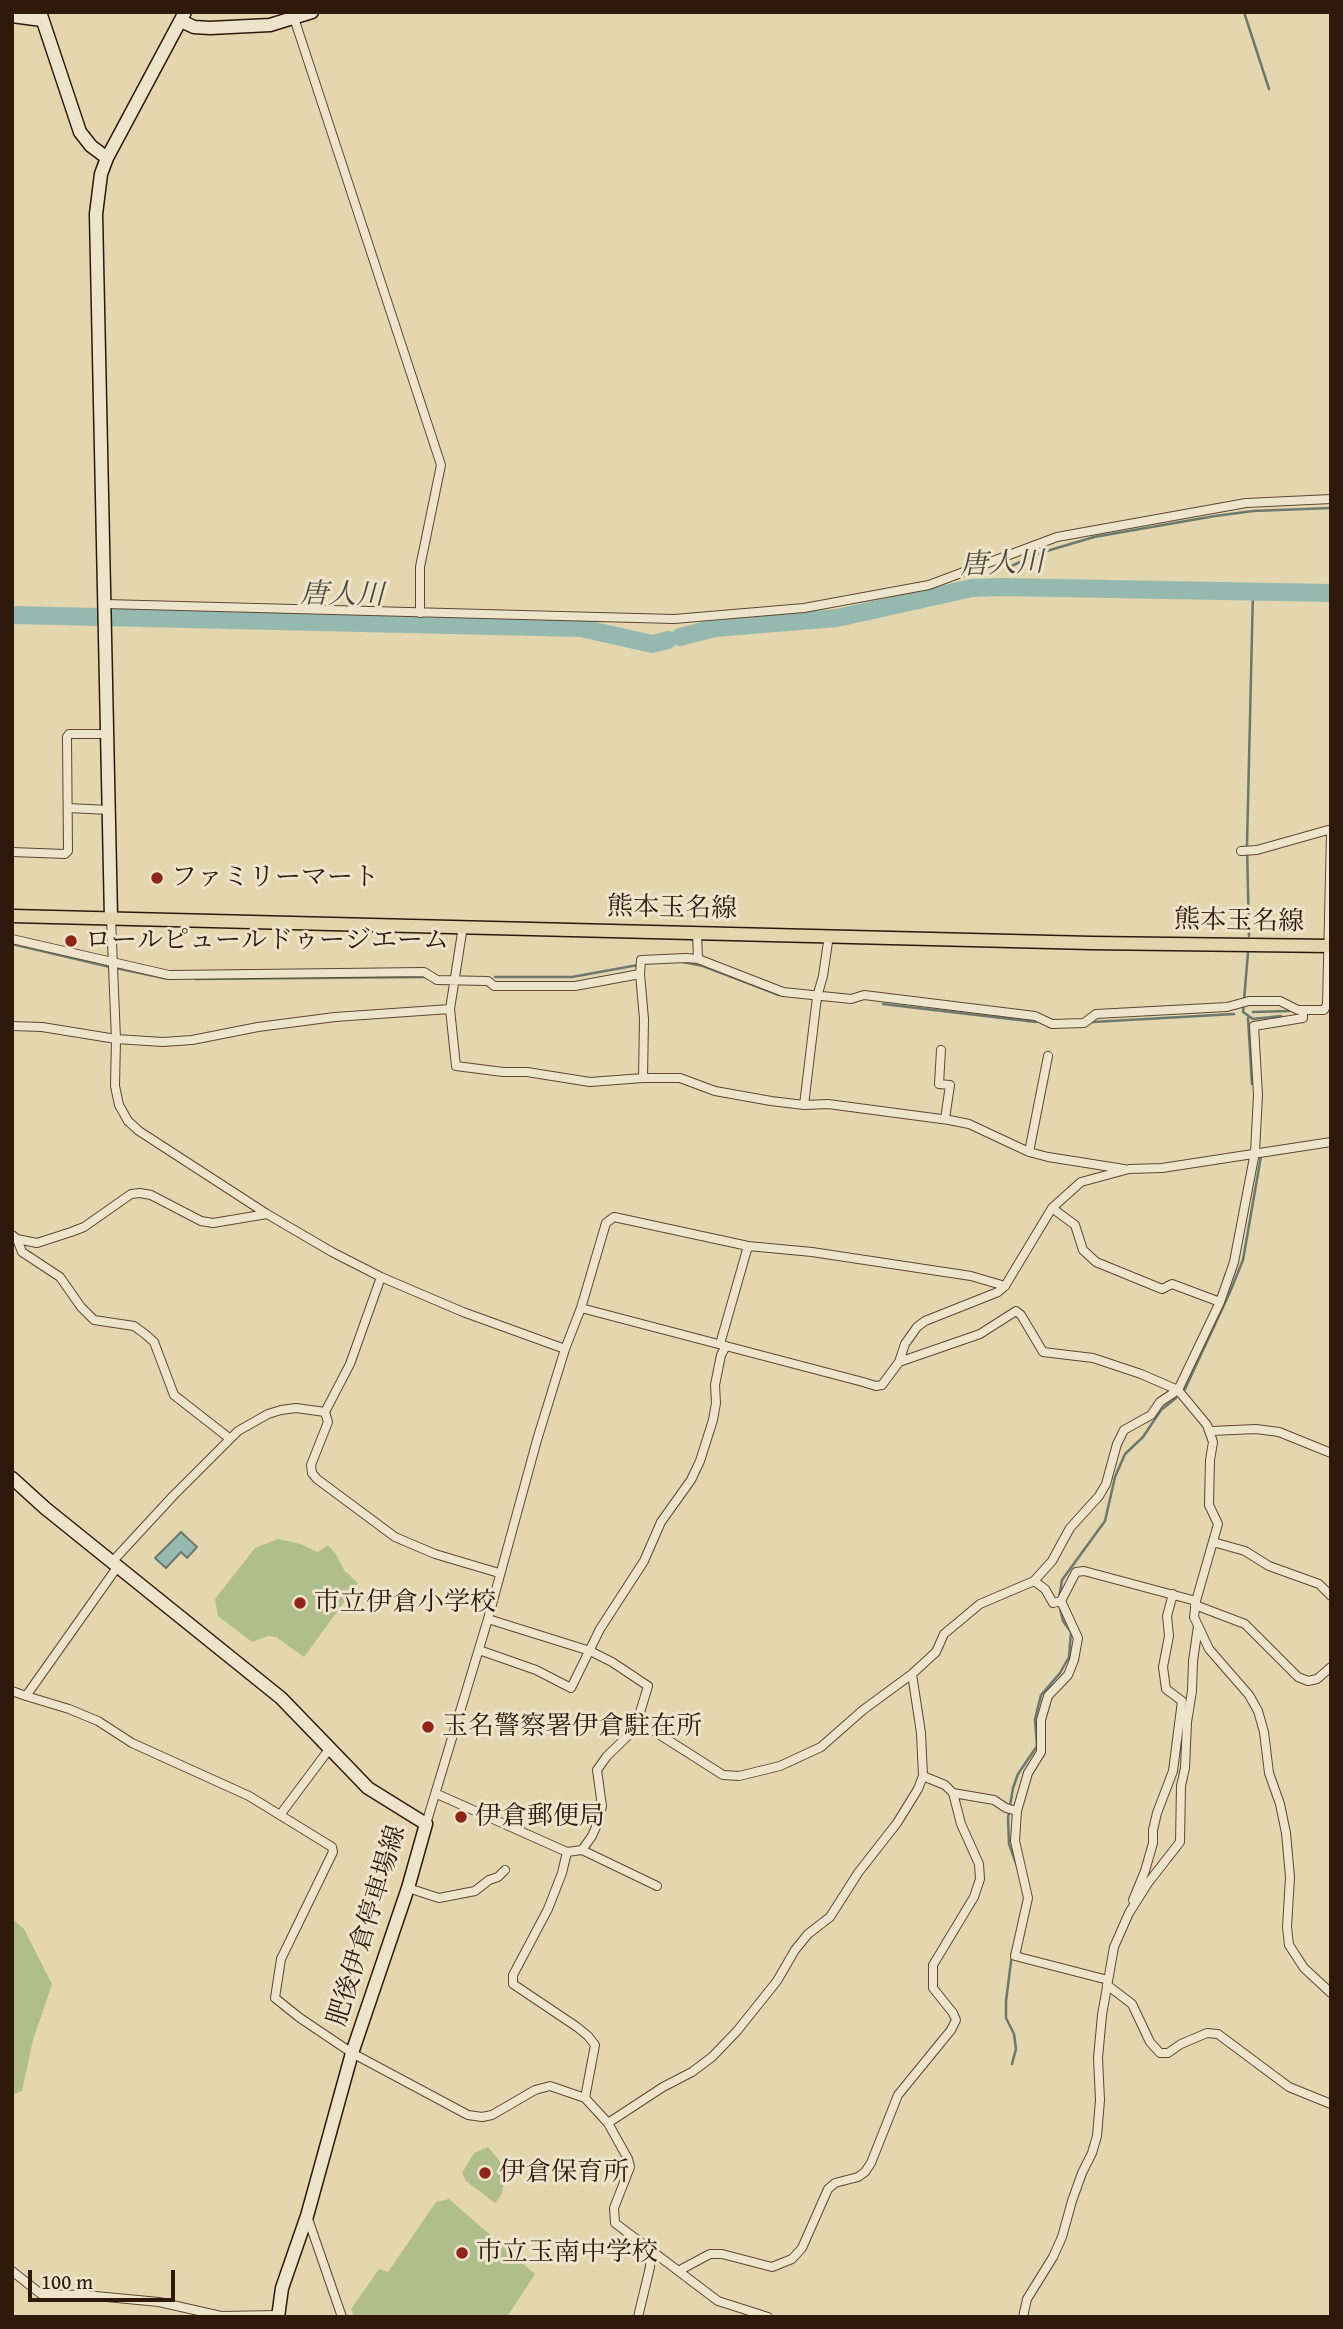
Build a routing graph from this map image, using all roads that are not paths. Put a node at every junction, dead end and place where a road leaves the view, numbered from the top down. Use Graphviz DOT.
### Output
graph roads {
  1 [pos="312,12"];
  2 [pos="293,15"];
  3 [pos="12,16"];
  4 [pos="41,16"];
  5 [pos="183,16"];
  6 [pos="107,158"];
  7 [pos="1331,499"];
  8 [pos="105,612"];
  9 [pos="420,613"];
  10 [pos="107,734"];
  11 [pos="68,808"];
  12 [pos="109,810"];
  13 [pos="1245,851"];
  14 [pos="12,852"];
  15 [pos="12,916"];
  16 [pos="111,918"];
  17 [pos="463,926"];
  18 [pos="697,932"];
  19 [pos="829,936"];
  20 [pos="12,939"];
  21 [pos="1329,946"];
  22 [pos="698,959"];
  23 [pos="113,969"];
  24 [pos="640,969"];
  25 [pos="455,980"];
  26 [pos="817,997"];
  27 [pos="1329,1004"];
  28 [pos="450,1009"];
  29 [pos="1303,1010"];
  30 [pos="12,1026"];
  31 [pos="116,1039"];
  32 [pos="942,1050"];
  33 [pos="1048,1056"];
  34 [pos="643,1078"];
  35 [pos="804,1105"];
  36 [pos="945,1119"];
  37 [pos="1331,1142"];
  38 [pos="1029,1152"];
  39 [pos="1255,1152"];
  40 [pos="1129,1170"];
  41 [pos="1052,1208"];
  42 [pos="267,1214"];
  43 [pos="15,1237"];
  44 [pos="748,1246"];
  45 [pos="381,1277"];
  46 [pos="1005,1286"];
  47 [pos="1220,1301"];
  48 [pos="581,1308"];
  49 [pos="723,1345"];
  50 [pos="565,1349"];
  51 [pos="899,1362"];
  52 [pos="1178,1390"];
  53 [pos="325,1412"];
  54 [pos="1211,1431"];
  55 [pos="229,1438"];
  56 [pos="1331,1453"];
  57 [pos="12,1478"];
  58 [pos="1213,1542"];
  59 [pos="115,1564"];
  60 [pos="499,1573"];
  61 [pos="1034,1581"];
  62 [pos="1173,1594"];
  63 [pos="1331,1596"];
  64 [pos="1058,1601"];
  65 [pos="1195,1603"];
  66 [pos="488,1619"];
  67 [pos="1198,1626"];
  68 [pos="479,1650"];
  69 [pos="590,1651"];
  70 [pos="1331,1667"];
  71 [pos="912,1674"];
  72 [pos="12,1691"];
  73 [pos="26,1696"];
  74 [pos="639,1721"];
  75 [pos="330,1748"];
  76 [pos="923,1776"];
  77 [pos="953,1793"];
  78 [pos="437,1794"];
  79 [pos="1012,1810"];
  80 [pos="280,1815"];
  81 [pos="426,1824"];
  82 [pos="582,1850"];
  83 [pos="567,1852"];
  84 [pos="505,1870"];
  85 [pos="657,1886"];
  86 [pos="408,1888"];
  87 [pos="1129,1913"];
  88 [pos="1108,1982"];
  89 [pos="1331,1993"];
  90 [pos="352,2053"];
  91 [pos="585,2098"];
  92 [pos="1331,2104"];
  93 [pos="608,2123"];
  94 [pos="307,2216"];
  95 [pos="651,2249"];
  96 [pos="680,2270"];
  97 [pos="12,2271"];
  98 [pos="278,2316"];
  99 [pos="342,2317"];
  100 [pos="638,2317"];
  101 [pos="768,2317"];
  102 [pos="1023,2317"];
  1 -- 2 [label="street"];
  2 -- 5 [label="street"];
  2 -- 9 [label="street"];
  3 -- 4 [label="street"];
  4 -- 6 [label="street"];
  5 -- 6 [label="street"];
  6 -- 8 [label="street"];
  7 -- 9 [label="street"];
  8 -- 9 [label="street"];
  8 -- 10 [label="street"];
  10 -- 11 [label="street"];
  10 -- 12 [label="street"];
  11 -- 12 [label="street"];
  11 -- 14 [label="street"];
  12 -- 16 [label="street"];
  13 -- 21 [label="street"];
  15 -- 16 [label="main road, 熊本玉名線"];
  16 -- 17 [label="main road, 熊本玉名線"];
  16 -- 23 [label="street"];
  17 -- 18 [label="main road, 熊本玉名線"];
  17 -- 25 [label="street"];
  18 -- 19 [label="main road, 熊本玉名線"];
  18 -- 22 [label="street"];
  19 -- 21 [label="main road, 熊本玉名線"];
  19 -- 26 [label="street"];
  20 -- 23 [label="street"];
  21 -- 27 [label="street"];
  22 -- 24 [label="street"];
  22 -- 26 [label="street"];
  23 -- 25 [label="street"];
  23 -- 31 [label="street"];
  24 -- 25 [label="street"];
  24 -- 34 [label="street"];
  25 -- 28 [label="street"];
  26 -- 29 [label="street"];
  26 -- 35 [label="street"];
  27 -- 29 [label="street"];
  28 -- 31 [label="street"];
  28 -- 34 [label="street"];
  29 -- 39 [label="street"];
  30 -- 31 [label="street"];
  31 -- 42 [label="street"];
  32 -- 36 [label="street"];
  33 -- 38 [label="street"];
  34 -- 35 [label="street"];
  35 -- 36 [label="street"];
  36 -- 38 [label="street"];
  37 -- 39 [label="street"];
  38 -- 40 [label="street"];
  39 -- 40 [label="street"];
  39 -- 47 [label="street"];
  40 -- 41 [label="street"];
  41 -- 46 [label="street"];
  41 -- 47 [label="street"];
  42 -- 43 [label="street"];
  42 -- 45 [label="street"];
  43 -- 55 [label="street"];
  44 -- 46 [label="street"];
  44 -- 48 [label="street"];
  44 -- 49 [label="street"];
  45 -- 50 [label="street"];
  45 -- 53 [label="street"];
  46 -- 51 [label="street"];
  47 -- 52 [label="street"];
  48 -- 49 [label="street"];
  48 -- 50 [label="street"];
  49 -- 51 [label="street"];
  49 -- 69 [label="street"];
  50 -- 60 [label="street"];
  51 -- 52 [label="street"];
  52 -- 54 [label="street"];
  52 -- 61 [label="street"];
  53 -- 55 [label="street"];
  53 -- 60 [label="street"];
  54 -- 56 [label="street"];
  54 -- 58 [label="street"];
  55 -- 59 [label="street"];
  57 -- 59 [label="street, 肥後伊倉停車場線"];
  58 -- 63 [label="street"];
  58 -- 65 [label="street"];
  59 -- 73 [label="street"];
  59 -- 75 [label="street, 肥後伊倉停車場線"];
  60 -- 66 [label="street"];
  61 -- 64 [label="street"];
  61 -- 71 [label="street"];
  62 -- 64 [label="street"];
  62 -- 65 [label="street"];
  62 -- 87 [label="street"];
  64 -- 79 [label="street"];
  65 -- 67 [label="street"];
  65 -- 70 [label="street"];
  66 -- 68 [label="street"];
  66 -- 69 [label="street"];
  67 -- 87 [label="street"];
  67 -- 89 [label="street"];
  68 -- 69 [label="street"];
  68 -- 78 [label="street"];
  69 -- 74 [label="street"];
  71 -- 74 [label="street"];
  71 -- 76 [label="street"];
  72 -- 73 [label="street"];
  73 -- 80 [label="street"];
  74 -- 82 [label="street"];
  75 -- 80 [label="street"];
  75 -- 81 [label="street, 肥後伊倉停車場線"];
  76 -- 77 [label="street"];
  76 -- 93 [label="street"];
  77 -- 79 [label="street"];
  77 -- 96 [label="street"];
  78 -- 81 [label="street"];
  78 -- 83 [label="street"];
  79 -- 88 [label="street"];
  80 -- 90 [label="street"];
  81 -- 86 [label="street, 肥後伊倉停車場線"];
  82 -- 83 [label="street"];
  82 -- 85 [label="street"];
  83 -- 91 [label="street"];
  84 -- 86 [label="street"];
  86 -- 90 [label="street, 肥後伊倉停車場線"];
  87 -- 88 [label="street"];
  88 -- 92 [label="street"];
  88 -- 102 [label="street"];
  90 -- 91 [label="street"];
  90 -- 94 [label="street, 肥後伊倉停車場線"];
  91 -- 93 [label="street"];
  93 -- 95 [label="street"];
  94 -- 98 [label="street, 肥後伊倉停車場線"];
  94 -- 99 [label="street"];
  95 -- 96 [label="street"];
  95 -- 100 [label="street"];
  96 -- 101 [label="street"];
  97 -- 98 [label="street"];
}
